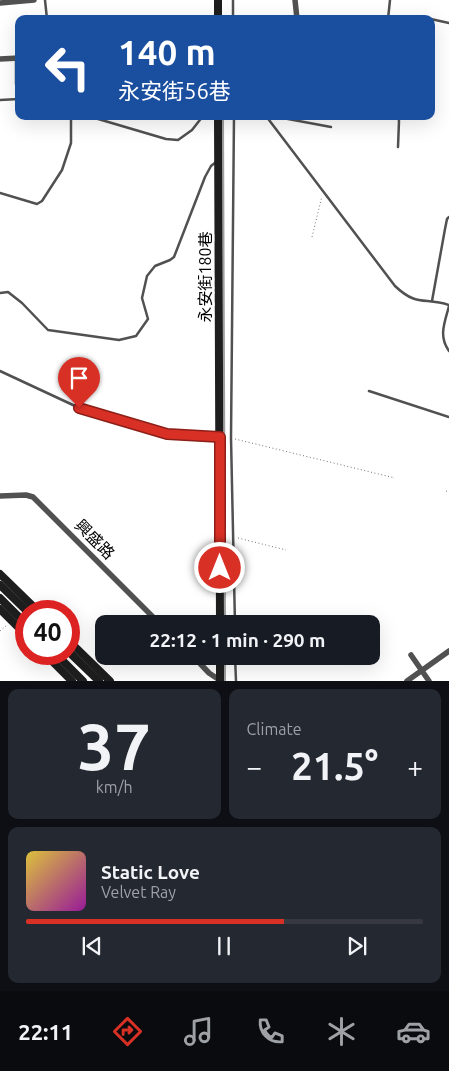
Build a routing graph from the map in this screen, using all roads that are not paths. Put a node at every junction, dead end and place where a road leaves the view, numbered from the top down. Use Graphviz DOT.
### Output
graph roads {
  1 [pos="34,0"];
  2 [pos="45,0"];
  3 [pos="218,0"];
  4 [pos="233,0"];
  5 [pos="295,0"];
  6 [pos="390,0"];
  7 [pos="0,2"];
  8 [pos="47,15"];
  9 [pos="218,15"];
  10 [pos="234,15"];
  11 [pos="297,15"];
  12 [pos="388,15"];
  13 [pos="435,21"];
  14 [pos="449,23"];
  15 [pos="15,58"];
  16 [pos="0,59"];
  17 [pos="15,99"];
  18 [pos="0,100"];
  19 [pos="71,120"];
  20 [pos="102,120"];
  21 [pos="200,120"];
  22 [pos="218,120"];
  23 [pos="234,120"];
  24 [pos="269,120"];
  25 [pos="293,120"];
  26 [pos="399,120"];
  27 [pos="330,127"];
  28 [pos="398,147"];
  29 [pos="219,159"];
  30 [pos="0,194"];
  31 [pos="449,218"];
  32 [pos="0,293"];
  33 [pos="432,302"];
  34 [pos="449,305"];
  35 [pos="449,351"];
  36 [pos="0,371"];
  37 [pos="369,391"];
  38 [pos="449,417"];
  39 [pos="220,437"];
  40 [pos="0,496"];
  41 [pos="0,574"];
  42 [pos="0,585"];
  43 [pos="0,598"];
  44 [pos="18,600"];
  45 [pos="20,600"];
  46 [pos="0,608"];
  47 [pos="151,615"];
  48 [pos="220,615"];
  49 [pos="235,615"];
  50 [pos="14,617"];
  51 [pos="449,651"];
  52 [pos="80,653"];
  53 [pos="411,655"];
  54 [pos="80,661"];
  55 [pos="56,665"];
  56 [pos="67,665"];
  57 [pos="201,665"];
  58 [pos="220,665"];
  59 [pos="235,665"];
  60 [pos="422,671"];
  61 [pos="104,680"];
  62 [pos="72,681"];
  63 [pos="83,681"];
  64 [pos="220,681"];
  65 [pos="236,681"];
  66 [pos="407,681"];
  67 [pos="430,681"];
  1 -- 7 [label="street"];
  2 -- 8 [label="lane"];
  3 -- 9 [label="street"];
  4 -- 10 [label="lane"];
  5 -- 11 [label="street"];
  6 -- 12 [label="lane"];
  13 -- 14 [label="lane"];
  15 -- 16 [label="street"];
  17 -- 18 [label="lane"];
  19 -- 30 [label="lane"];
  20 -- 21 [label="lane"];
  22 -- 29 [label="street, 永安街180巷"];
  23 -- 49 [label="lane"];
  24 -- 33 [label="lane"];
  25 -- 27 [label="lane"];
  26 -- 28 [label="lane"];
  29 -- 32 [label="lane"];
  29 -- 39 [label="street, 永安街180巷"];
  31 -- 33 [label="lane"];
  33 -- 34 [label="lane"];
  34 -- 35 [label="lane"];
  36 -- 39 [label="lane"];
  37 -- 38 [label="lane"];
  39 -- 48 [label="street, 永安街180巷"];
  40 -- 47 [label="street, 興盛路"];
  41 -- 45 [label="street"];
  42 -- 44 [label="street"];
  43 -- 50 [label="street"];
  46 -- 50 [label="street"];
  51 -- 60 [label="street"];
  52 -- 61 [label="street"];
  53 -- 60 [label="street"];
  54 -- 61 [label="street"];
  55 -- 62 [label="street"];
  56 -- 63 [label="street"];
  57 -- 64 [label="street"];
  58 -- 64 [label="street"];
  59 -- 65 [label="lane"];
  60 -- 66 [label="street"];
  60 -- 67 [label="street"];
}
